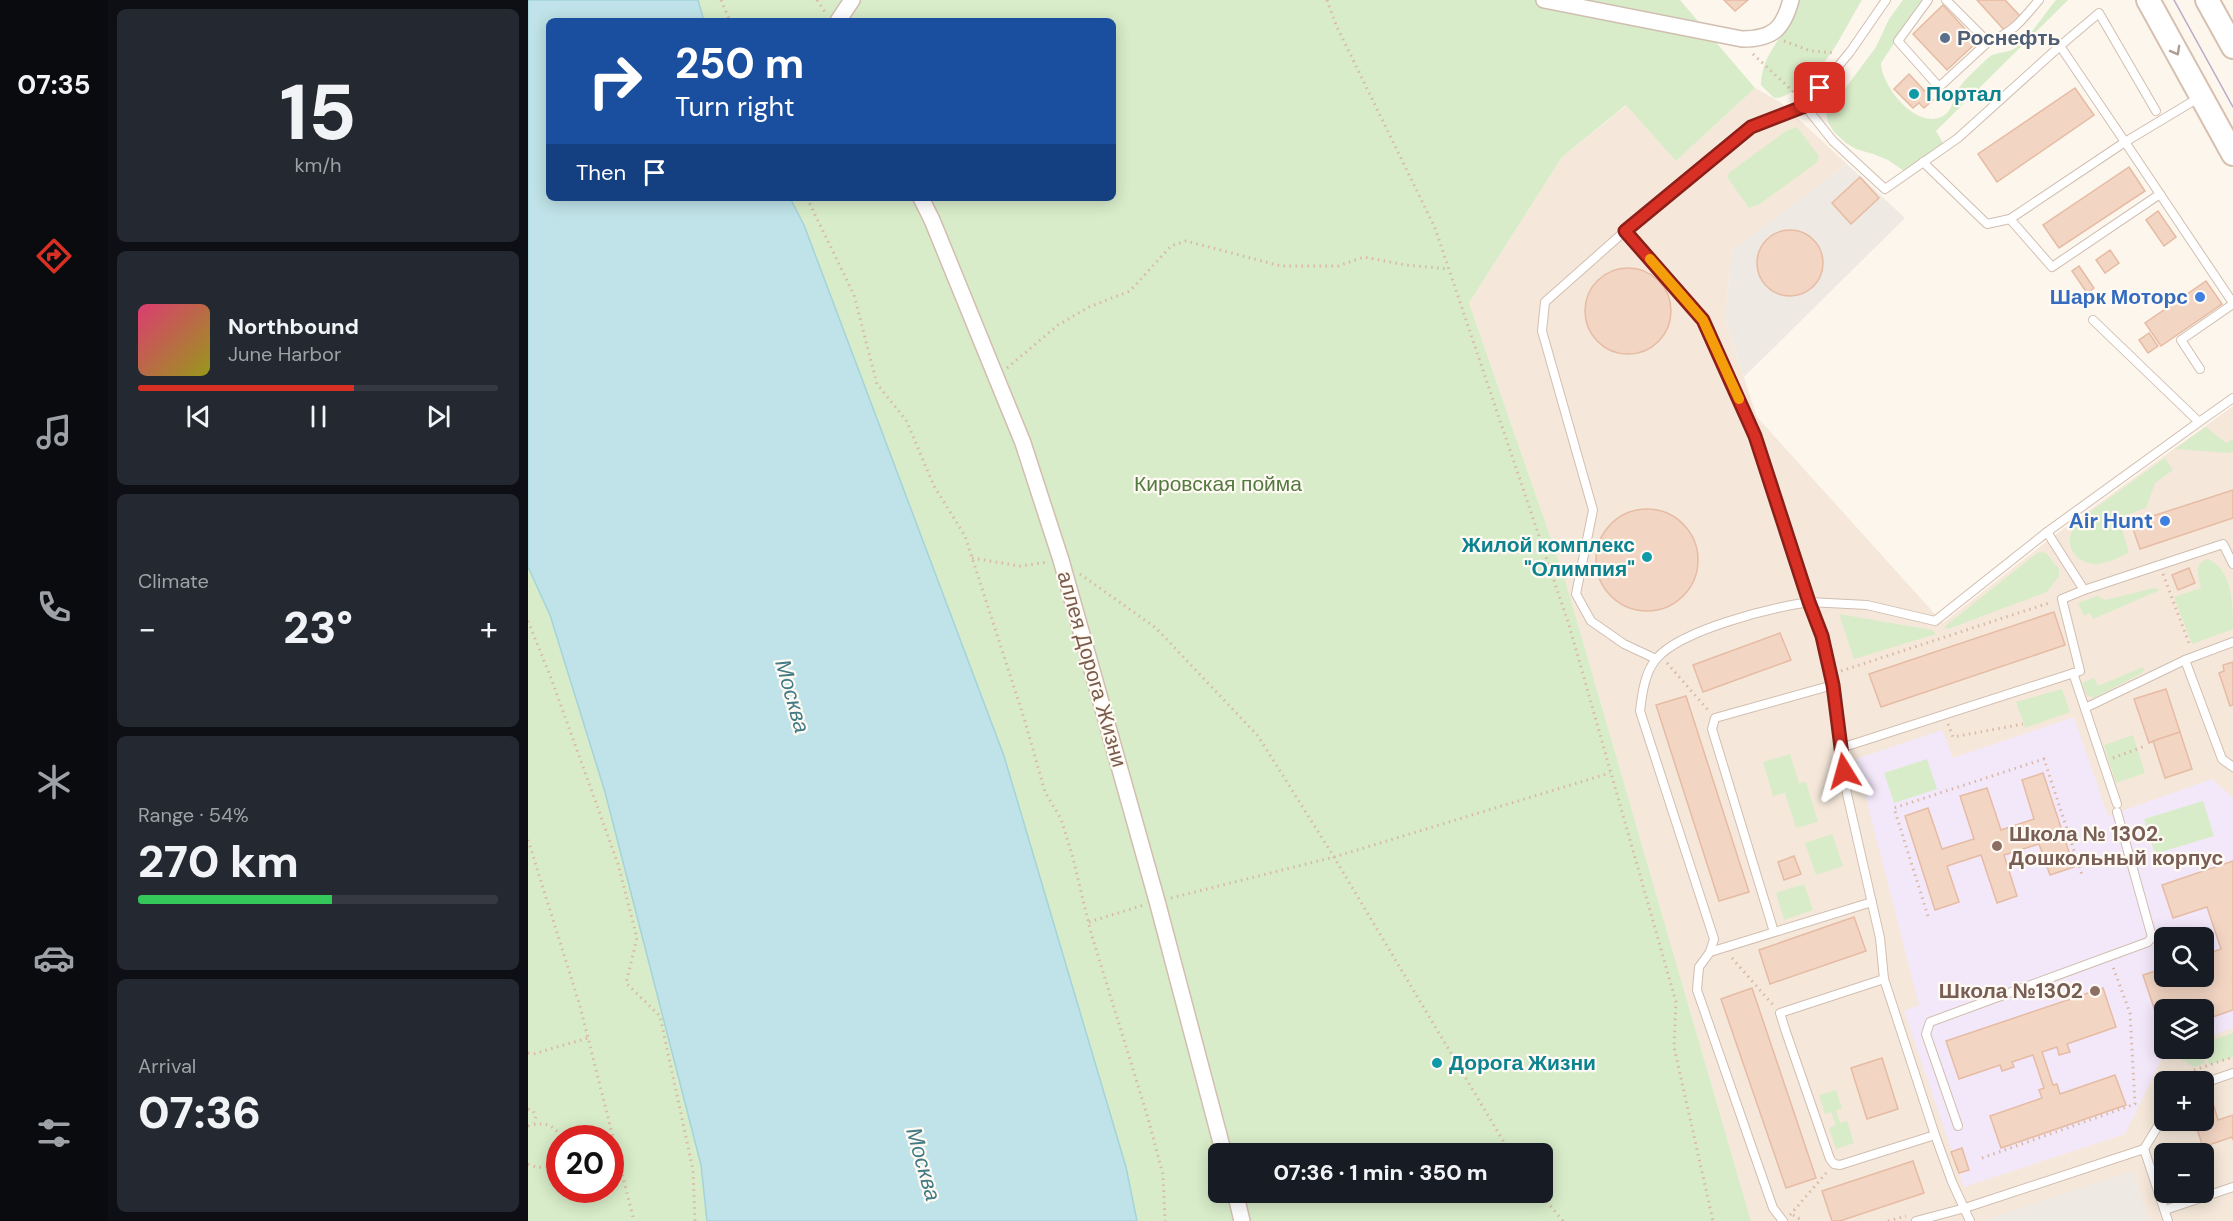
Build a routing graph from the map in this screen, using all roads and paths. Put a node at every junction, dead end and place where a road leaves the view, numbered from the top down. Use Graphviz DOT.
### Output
graph roads {
  1 [pos="721,0"];
  2 [pos="817,0"];
  3 [pos="852,0"];
  4 [pos="1327,0"];
  5 [pos="1544,0"];
  6 [pos="1791,0"];
  7 [pos="1886,0"];
  8 [pos="1928,0"];
  9 [pos="1946,0"];
  10 [pos="2039,0"];
  11 [pos="2148,0"];
  12 [pos="2207,0"];
  13 [pos="825,12"];
  14 [pos="729,18"];
  15 [pos="840,18"];
  16 [pos="1768,36"];
  17 [pos="1736,38"];
  18 [pos="1988,42"];
  19 [pos="2060,46"];
  20 [pos="2233,47"];
  21 [pos="1850,52"];
  22 [pos="2201,96"];
  23 [pos="1805,106"];
  24 [pos="2156,111"];
  25 [pos="2126,142"];
  26 [pos="2233,154"];
  27 [pos="1923,162"];
  28 [pos="2160,194"];
  29 [pos="808,201"];
  30 [pos="922,201"];
  31 [pos="2010,219"];
  32 [pos="1625,231"];
  33 [pos="1449,269"];
  34 [pos="2233,303"];
  35 [pos="2093,320"];
  36 [pos="2200,369"];
  37 [pos="997,377"];
  38 [pos="2233,398"];
  39 [pos="2199,422"];
  40 [pos="2047,532"];
  41 [pos="972,558"];
  42 [pos="1061,560"];
  43 [pos="2233,564"];
  44 [pos="2159,565"];
  45 [pos="2085,590"];
  46 [pos="2062,599"];
  47 [pos="1809,602"];
  48 [pos="528,621"];
  49 [pos="2233,642"];
  50 [pos="1656,658"];
  51 [pos="2189,658"];
  52 [pos="1666,662"];
  53 [pos="2073,673"];
  54 [pos="1830,675"];
  55 [pos="1833,685"];
  56 [pos="2085,708"];
  57 [pos="1945,714"];
  58 [pos="1715,718"];
  59 [pos="2023,724"];
  60 [pos="2145,746"];
  61 [pos="1841,748"];
  62 [pos="2103,761"];
  63 [pos="2233,767"];
  64 [pos="1610,773"];
  65 [pos="528,840"];
  66 [pos="1334,857"];
  67 [pos="2082,875"];
  68 [pos="1157,901"];
  69 [pos="1872,902"];
  70 [pos="1928,916"];
  71 [pos="1089,922"];
  72 [pos="1774,932"];
  73 [pos="1723,948"];
  74 [pos="1710,952"];
  75 [pos="2109,957"];
  76 [pos="1884,979"];
  77 [pos="1780,1013"];
  78 [pos="588,1038"];
  79 [pos="528,1053"];
  80 [pos="2233,1057"];
  81 [pos="2194,1070"];
  82 [pos="2233,1073"];
  83 [pos="2214,1080"];
  84 [pos="528,1109"];
  85 [pos="608,1125"];
  86 [pos="530,1126"];
  87 [pos="546,1126"];
  88 [pos="1958,1126"];
  89 [pos="2155,1131"];
  90 [pos="1935,1135"];
  91 [pos="1221,1143"];
  92 [pos="1504,1143"];
  93 [pos="2144,1149"];
  94 [pos="1982,1158"];
  95 [pos="528,1164"];
  96 [pos="1834,1164"];
  97 [pos="546,1167"];
  98 [pos="624,1186"];
  99 [pos="2233,1187"];
  100 [pos="1238,1203"];
  101 [pos="1548,1203"];
  102 [pos="1965,1208"];
  103 [pos="2165,1210"];
  104 [pos="634,1221"];
  105 [pos="695,1221"];
  106 [pos="1166,1221"];
  107 [pos="1242,1221"];
  108 [pos="1563,1221"];
  109 [pos="1713,1221"];
  110 [pos="1784,1221"];
  111 [pos="1916,1221"];
  112 [pos="1970,1221"];
  113 [pos="2168,1221"];
  1 -- 14 [label="path"];
  2 -- 13 [label="path"];
  3 -- 15 [label="street"];
  4 -- 33 [label="path"];
  5 -- 17 [label="street"];
  6 -- 16 [label="street"];
  7 -- 21 [label="lane"];
  8 -- 18 [label="lane"];
  9 -- 18 [label="lane"];
  10 -- 18 [label="lane"];
  11 -- 22 [label="main road, one-way"];
  12 -- 20 [label="main road"];
  16 -- 17 [label="street"];
  16 -- 21 [label="path"];
  17 -- 23 [label="path"];
  19 -- 24 [label="lane"];
  19 -- 25 [label="lane"];
  19 -- 27 [label="lane"];
  21 -- 23 [label="lane"];
  22 -- 25 [label="lane"];
  22 -- 26 [label="main road"];
  23 -- 27 [label="lane"];
  23 -- 32 [label="lane"];
  25 -- 28 [label="lane"];
  25 -- 31 [label="lane"];
  27 -- 31 [label="lane"];
  28 -- 31 [label="lane"];
  28 -- 34 [label="lane"];
  29 -- 41 [label="path"];
  30 -- 37 [label="street, аллея Дорога Жизни"];
  32 -- 47 [label="lane"];
  32 -- 50 [label="lane"];
  33 -- 37 [label="path"];
  33 -- 64 [label="path"];
  34 -- 36 [label="lane"];
  35 -- 39 [label="lane"];
  37 -- 42 [label="street, аллея Дорога Жизни"];
  38 -- 39 [label="lane"];
  39 -- 40 [label="lane"];
  40 -- 45 [label="lane"];
  40 -- 47 [label="lane"];
  41 -- 42 [label="path"];
  41 -- 71 [label="path"];
  42 -- 66 [label="path"];
  42 -- 68 [label="street, аллея Дорога Жизни"];
  43 -- 44 [label="lane"];
  44 -- 45 [label="lane"];
  44 -- 51 [label="path"];
  45 -- 46 [label="lane"];
  46 -- 53 [label="lane"];
  46 -- 54 [label="path"];
  47 -- 50 [label="lane"];
  47 -- 54 [label="lane"];
  48 -- 105 [label="path"];
  49 -- 51 [label="lane"];
  50 -- 74 [label="lane"];
  51 -- 56 [label="lane"];
  51 -- 63 [label="lane"];
  52 -- 58 [label="path"];
  53 -- 56 [label="lane"];
  53 -- 57 [label="lane"];
  54 -- 55 [label="lane"];
  55 -- 58 [label="lane"];
  55 -- 61 [label="lane"];
  56 -- 62 [label="lane"];
  57 -- 59 [label="path"];
  57 -- 61 [label="lane"];
  58 -- 72 [label="lane"];
  60 -- 62 [label="path"];
  61 -- 69 [label="lane"];
  62 -- 75 [label="lane"];
  64 -- 66 [label="path"];
  64 -- 109 [label="path"];
  65 -- 78 [label="path"];
  66 -- 68 [label="path"];
  66 -- 92 [label="path"];
  67 -- 70 [label="path"];
  68 -- 71 [label="path"];
  68 -- 91 [label="street, аллея Дорога Жизни"];
  69 -- 72 [label="lane"];
  69 -- 76 [label="lane"];
  71 -- 106 [label="path"];
  72 -- 73 [label="lane"];
  73 -- 74 [label="lane"];
  73 -- 77 [label="path"];
  74 -- 110 [label="lane"];
  75 -- 88 [label="lane"];
  75 -- 94 [label="path"];
  76 -- 77 [label="lane"];
  76 -- 90 [label="lane"];
  77 -- 96 [label="lane"];
  78 -- 79 [label="path"];
  78 -- 85 [label="path"];
  80 -- 81 [label="path"];
  82 -- 83 [label="lane"];
  84 -- 86 [label="path"];
  86 -- 87 [label="path"];
  89 -- 93 [label="lane"];
  90 -- 96 [label="lane"];
  90 -- 102 [label="lane"];
  93 -- 102 [label="lane"];
  93 -- 103 [label="lane"];
  95 -- 97 [label="path"];
  96 -- 110 [label="path"];
  98 -- 104 [label="path"];
  99 -- 103 [label="lane"];
  100 -- 107 [label="street"];
  101 -- 108 [label="path"];
  102 -- 111 [label="lane"];
  102 -- 112 [label="lane"];
  103 -- 113 [label="lane"];
}
